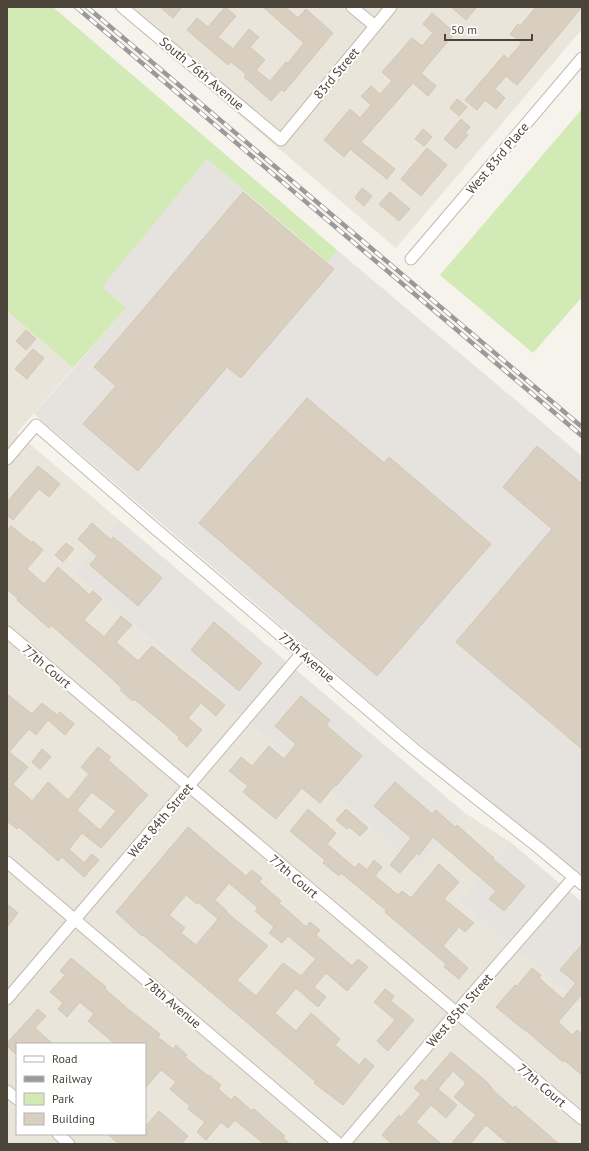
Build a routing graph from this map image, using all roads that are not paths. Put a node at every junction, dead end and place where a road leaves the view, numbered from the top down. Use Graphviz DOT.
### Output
graph roads {
  1 [pos="122,7"];
  2 [pos="352,7"];
  3 [pos="391,7"];
  4 [pos="375,26"];
  5 [pos="582,58"];
  6 [pos="281,140"];
  7 [pos="411,259"];
  8 [pos="7,459"];
  9 [pos="7,632"];
  10 [pos="302,653"];
  11 [pos="188,786"];
  12 [pos="7,862"];
  13 [pos="578,881"];
  14 [pos="75,920"];
  15 [pos="7,999"];
  16 [pos="456,1013"];
  17 [pos="7,1091"];
  18 [pos="16,1098"];
  19 [pos="582,1119"];
  20 [pos="59,1135"];
  21 [pos="69,1144"];
  22 [pos="339,1144"];
  23 [pos="344,1144"];
  1 -- 6 [label="street, South 76th Avenue"];
  2 -- 4 [label="street"];
  3 -- 4 [label="street, 83rd Street"];
  4 -- 6 [label="street, 83rd Street"];
  5 -- 7 [label="street, West 83rd Place"];
  8 -- 10 [label="street, 77th Avenue"];
  9 -- 11 [label="street, 77th Court"];
  10 -- 11 [label="street, West 84th Street"];
  10 -- 13 [label="street, 77th Avenue"];
  11 -- 14 [label="street, West 84th Street"];
  11 -- 16 [label="street, 77th Court"];
  12 -- 14 [label="street, 78th Avenue"];
  13 -- 16 [label="street, West 85th Street"];
  14 -- 15 [label="street, West 84th Street"];
  14 -- 22 [label="street, 78th Avenue"];
  16 -- 19 [label="street, 77th Court"];
  16 -- 23 [label="street, West 85th Street"];
  17 -- 18 [label="street"];
  20 -- 21 [label="street"];
}
